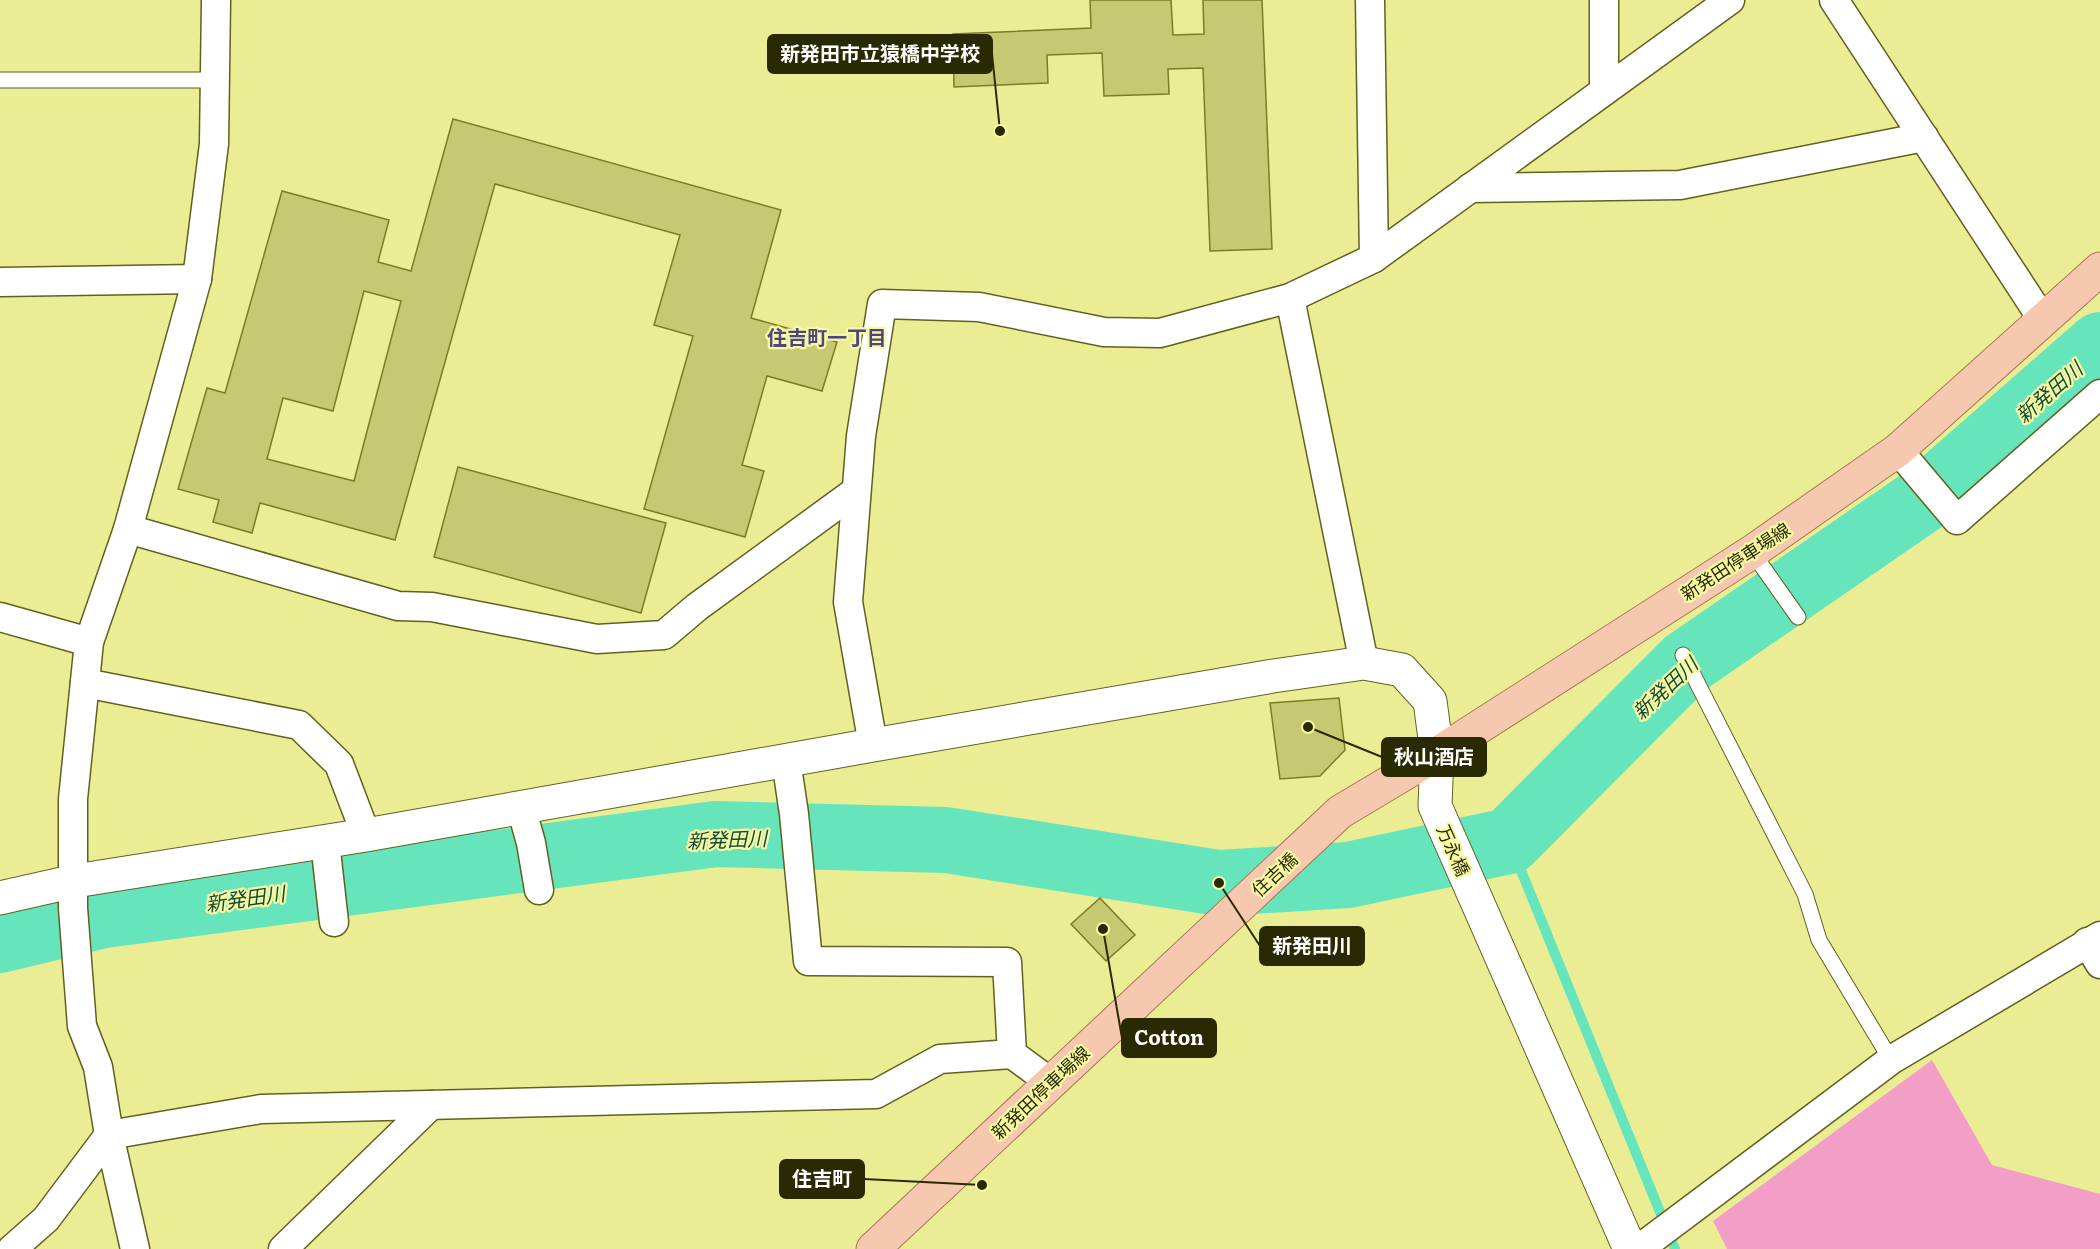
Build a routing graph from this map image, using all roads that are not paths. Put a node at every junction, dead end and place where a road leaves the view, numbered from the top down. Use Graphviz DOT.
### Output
graph roads {
  1 [pos="216,0"];
  2 [pos="1370,0"];
  3 [pos="1604,0"];
  4 [pos="1730,0"];
  5 [pos="1834,0"];
  6 [pos="0,80"];
  7 [pos="215,80"];
  8 [pos="1604,91"];
  9 [pos="1924,137"];
  10 [pos="1470,188"];
  11 [pos="1374,258"];
  12 [pos="2100,269"];
  13 [pos="197,279"];
  14 [pos="0,282"];
  15 [pos="1290,298"];
  16 [pos="2043,320"];
  17 [pos="2100,394"];
  18 [pos="1898,450"];
  19 [pos="856,491"];
  20 [pos="128,529"];
  21 [pos="1752,552"];
  22 [pos="0,617"];
  23 [pos="1798,617"];
  24 [pos="89,642"];
  25 [pos="1683,655"];
  26 [pos="1365,663"];
  27 [pos="85,683"];
  28 [pos="873,745"];
  29 [pos="1437,754"];
  30 [pos="786,760"];
  31 [pos="521,807"];
  32 [pos="1340,812"];
  33 [pos="366,835"];
  34 [pos="327,857"];
  35 [pos="539,890"];
  36 [pos="74,894"];
  37 [pos="0,898"];
  38 [pos="334,922"];
  39 [pos="1208,935"];
  40 [pos="2096,947"];
  41 [pos="1012,1054"];
  42 [pos="1891,1060"];
  43 [pos="1050,1082"];
  44 [pos="431,1105"];
  45 [pos="109,1135"];
  46 [pos="882,1246"];
  47 [pos="12,1249"];
  48 [pos="135,1249"];
  49 [pos="283,1249"];
  50 [pos="1630,1249"];
  51 [pos="1639,1249"];
  1 -- 7 [label="street"];
  2 -- 11 [label="street"];
  3 -- 8 [label="street"];
  4 -- 8 [label="street"];
  5 -- 9 [label="street"];
  6 -- 7 [label="lane"];
  7 -- 13 [label="street"];
  8 -- 10 [label="street"];
  9 -- 10 [label="street"];
  9 -- 16 [label="street"];
  10 -- 11 [label="street"];
  11 -- 15 [label="street"];
  12 -- 16 [label="main road, 新発田停車場線"];
  13 -- 14 [label="street"];
  13 -- 20 [label="street"];
  15 -- 19 [label="street"];
  15 -- 26 [label="street"];
  16 -- 18 [label="main road, 新発田停車場線"];
  17 -- 18 [label="street"];
  18 -- 21 [label="main road, 新発田停車場線"];
  19 -- 20 [label="street"];
  19 -- 28 [label="street"];
  20 -- 24 [label="street"];
  21 -- 23 [label="lane"];
  21 -- 29 [label="main road, 新発田停車場線"];
  22 -- 24 [label="street"];
  24 -- 27 [label="street"];
  25 -- 42 [label="lane"];
  26 -- 28 [label="street"];
  26 -- 29 [label="street"];
  27 -- 33 [label="street"];
  27 -- 36 [label="street"];
  28 -- 30 [label="street"];
  29 -- 32 [label="main road, 新発田停車場線"];
  29 -- 50 [label="street, 万永橋"];
  30 -- 31 [label="street"];
  30 -- 41 [label="street"];
  31 -- 33 [label="street"];
  31 -- 35 [label="street"];
  32 -- 39 [label="main road, 住吉橋"];
  33 -- 34 [label="street"];
  34 -- 36 [label="street"];
  34 -- 38 [label="street"];
  36 -- 37 [label="street"];
  36 -- 45 [label="street"];
  39 -- 43 [label="main road, 新発田停車場線"];
  40 -- 42 [label="street"];
  41 -- 43 [label="street"];
  41 -- 44 [label="street"];
  42 -- 51 [label="street"];
  43 -- 46 [label="main road, 新発田停車場線"];
  44 -- 45 [label="street"];
  44 -- 49 [label="street"];
  45 -- 47 [label="street"];
  45 -- 48 [label="street"];
}
